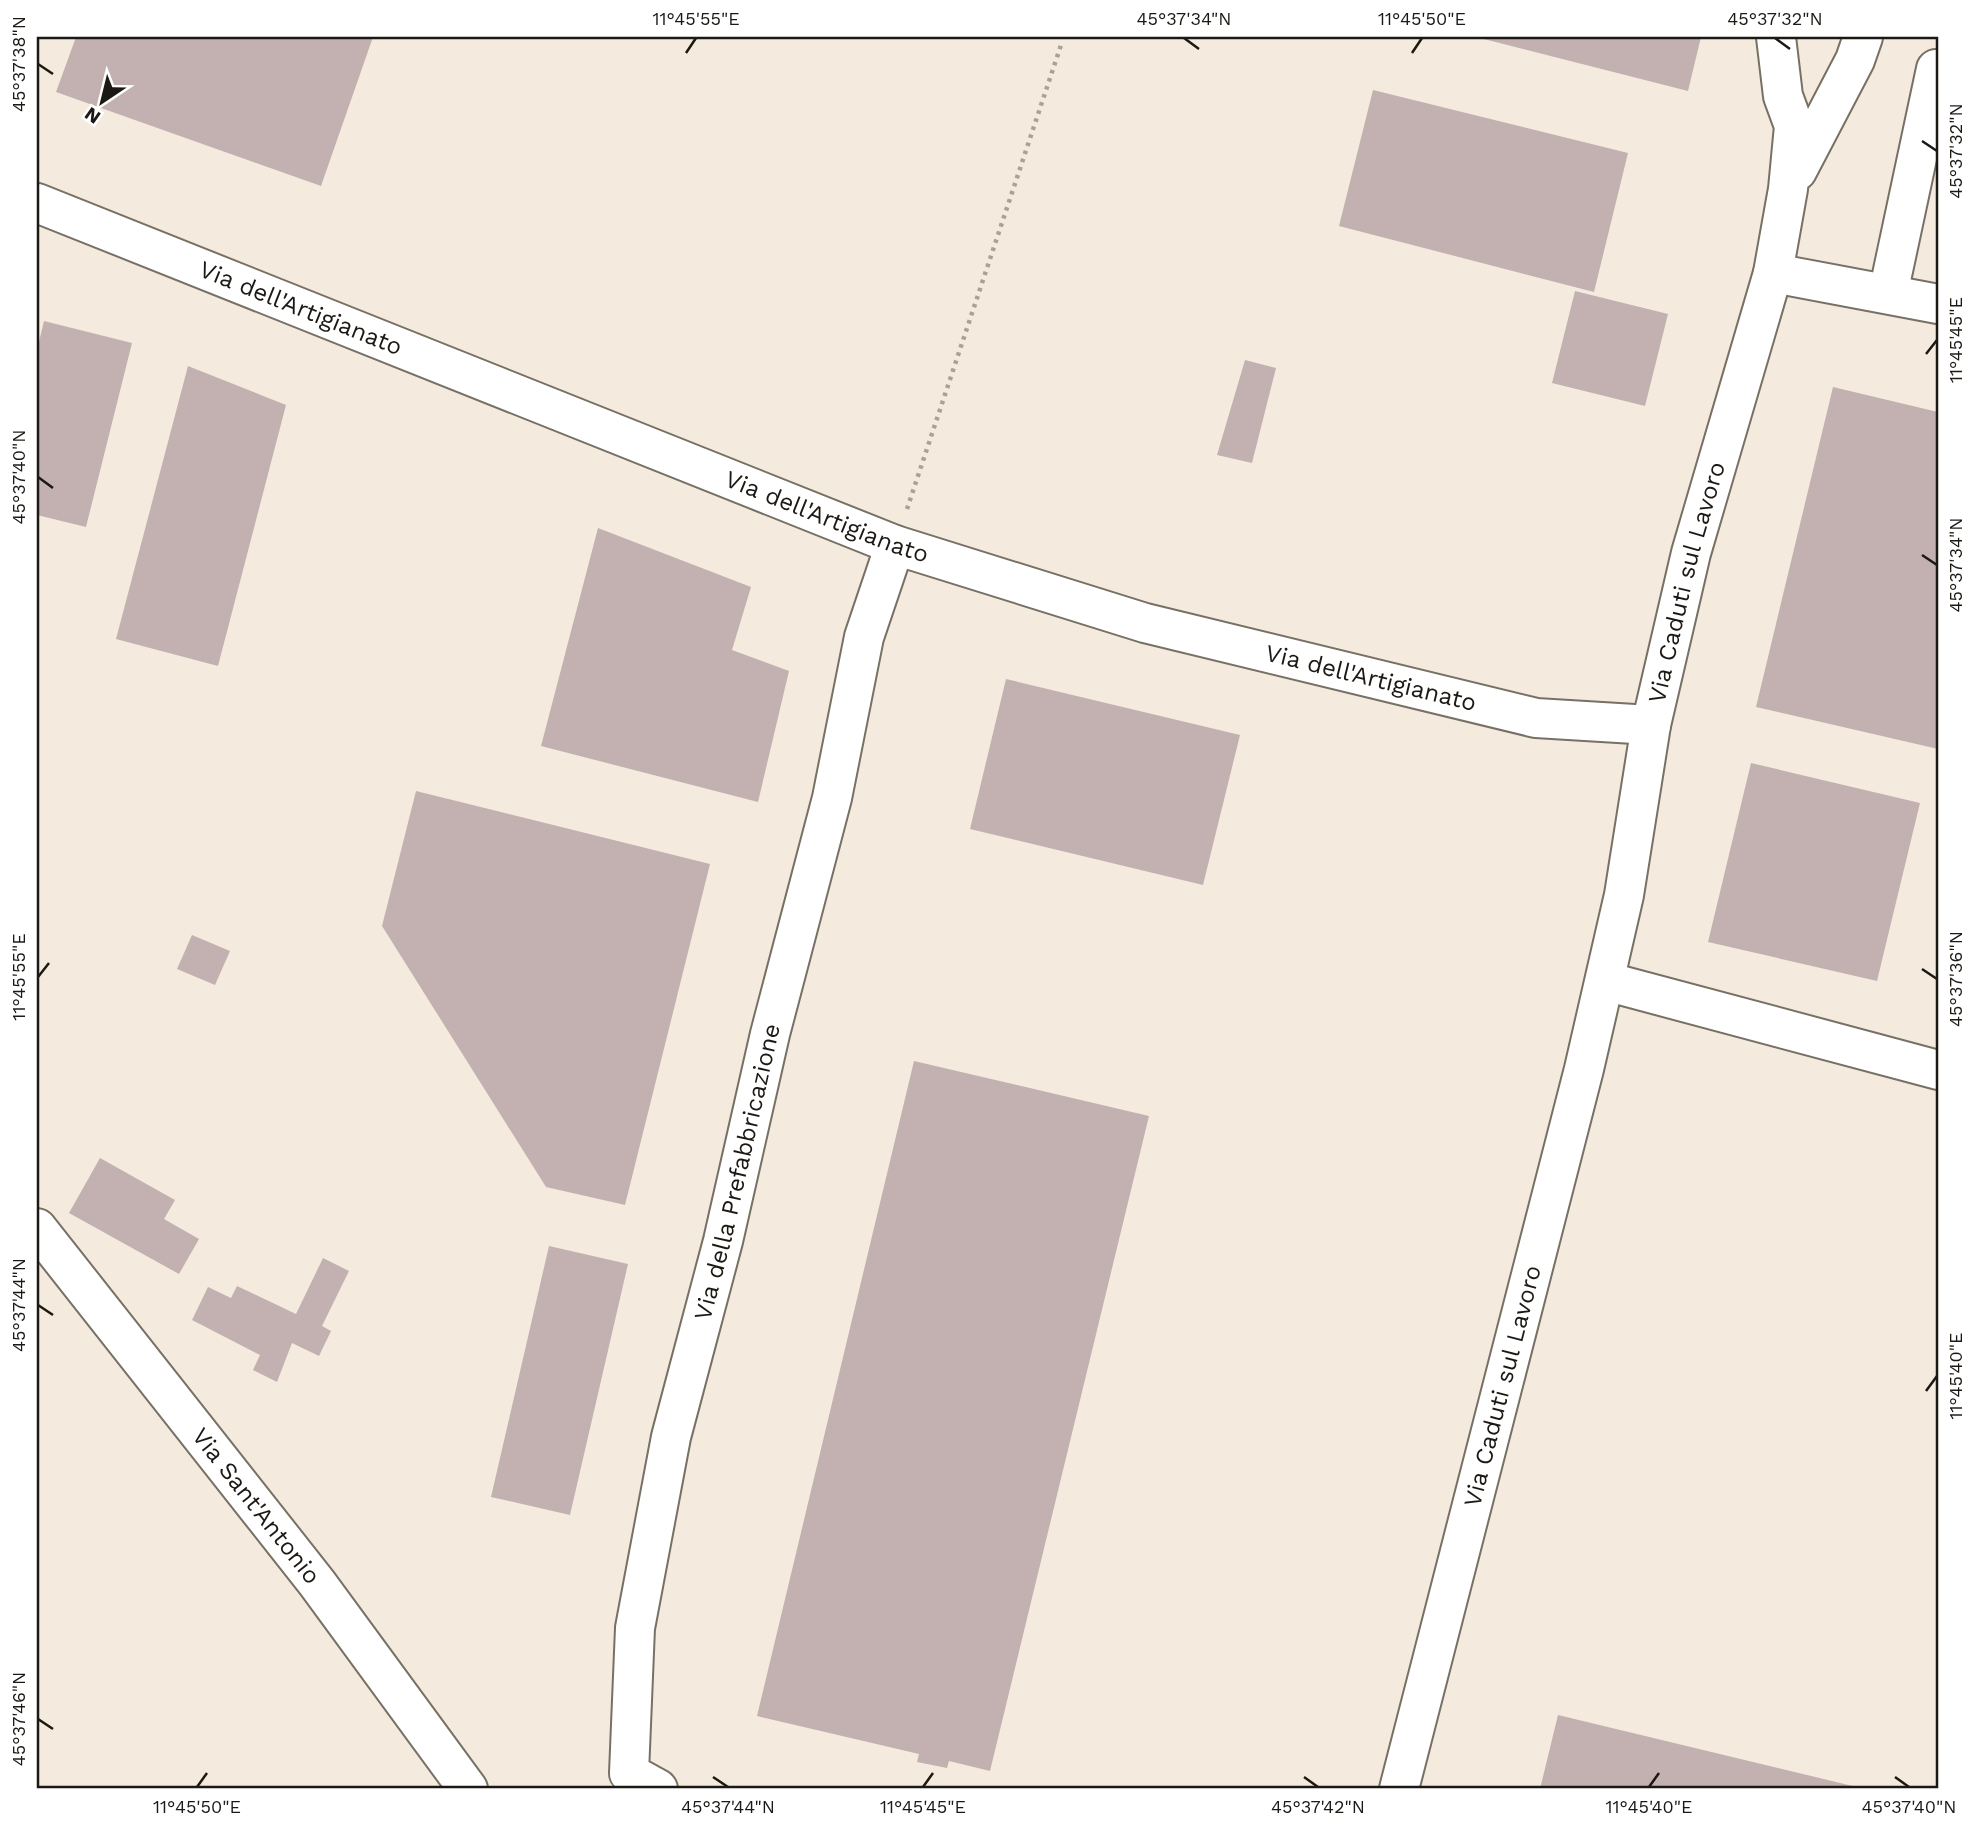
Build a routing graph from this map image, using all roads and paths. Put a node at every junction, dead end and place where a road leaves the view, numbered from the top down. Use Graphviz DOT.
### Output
graph roads {
  1 [pos="1776,37"];
  2 [pos="1863,37"];
  3 [pos="1061,45"];
  4 [pos="1936,69"];
  5 [pos="1788,189"];
  6 [pos="37,203"];
  7 [pos="1773,274"];
  8 [pos="1888,294"];
  9 [pos="1938,304"];
  10 [pos="895,545"];
  11 [pos="1651,725"];
  12 [pos="1605,981"];
  13 [pos="1938,1070"];
  14 [pos="37,1228"];
  15 [pos="468,1789"];
  16 [pos="658,1789"];
  17 [pos="1399,1789"];
  1 -- 5 [label="street, Via Caduti sul Lavoro"];
  2 -- 5 [label="street, Via Caduti sul Lavoro"];
  3 -- 10 [label="path"];
  4 -- 8 [label="street"];
  5 -- 7 [label="street, Via Caduti sul Lavoro"];
  6 -- 10 [label="street, Via dell'Artigianato"];
  7 -- 8 [label="street"];
  7 -- 11 [label="street, Via Caduti sul Lavoro"];
  8 -- 9 [label="street"];
  10 -- 11 [label="street, Via dell'Artigianato"];
  10 -- 16 [label="street, Via della Prefabbricazione"];
  11 -- 12 [label="street, Via Caduti sul Lavoro"];
  12 -- 13 [label="street"];
  12 -- 17 [label="street, Via Caduti sul Lavoro"];
  14 -- 15 [label="street, Via Sant'Antonio"];
}
